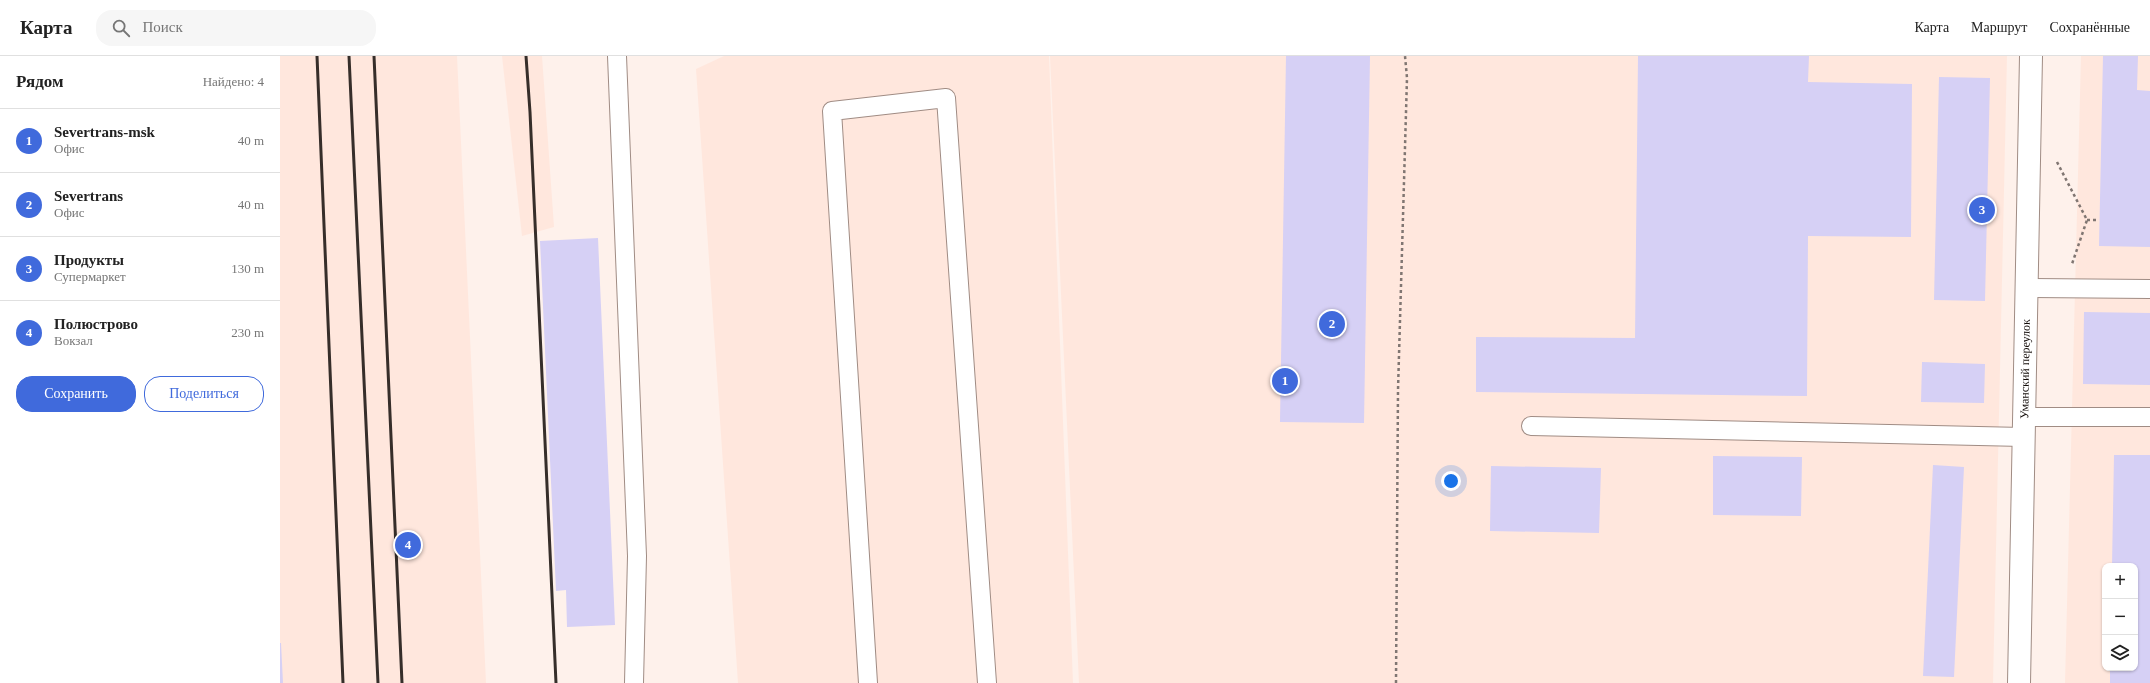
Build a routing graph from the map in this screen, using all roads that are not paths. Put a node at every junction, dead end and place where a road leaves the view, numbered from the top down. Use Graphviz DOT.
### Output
graph roads {
  1 [pos="617,56"];
  2 [pos="2031,56"];
  3 [pos="2026,288"];
  4 [pos="2150,289"];
  5 [pos="2150,417"];
  6 [pos="1531,426"];
  7 [pos="2023,427"];
  8 [pos="634,683"];
  9 [pos="868,683"];
  10 [pos="987,683"];
  11 [pos="2019,683"];
  1 -- 8 [label="lane"];
  2 -- 3 [label="street, Уманский переулок"];
  3 -- 4 [label="lane"];
  3 -- 7 [label="street, Уманский переулок"];
  5 -- 7 [label="lane"];
  6 -- 7 [label="lane"];
  7 -- 11 [label="street, Уманский переулок"];
  9 -- 10 [label="lane"];
}
